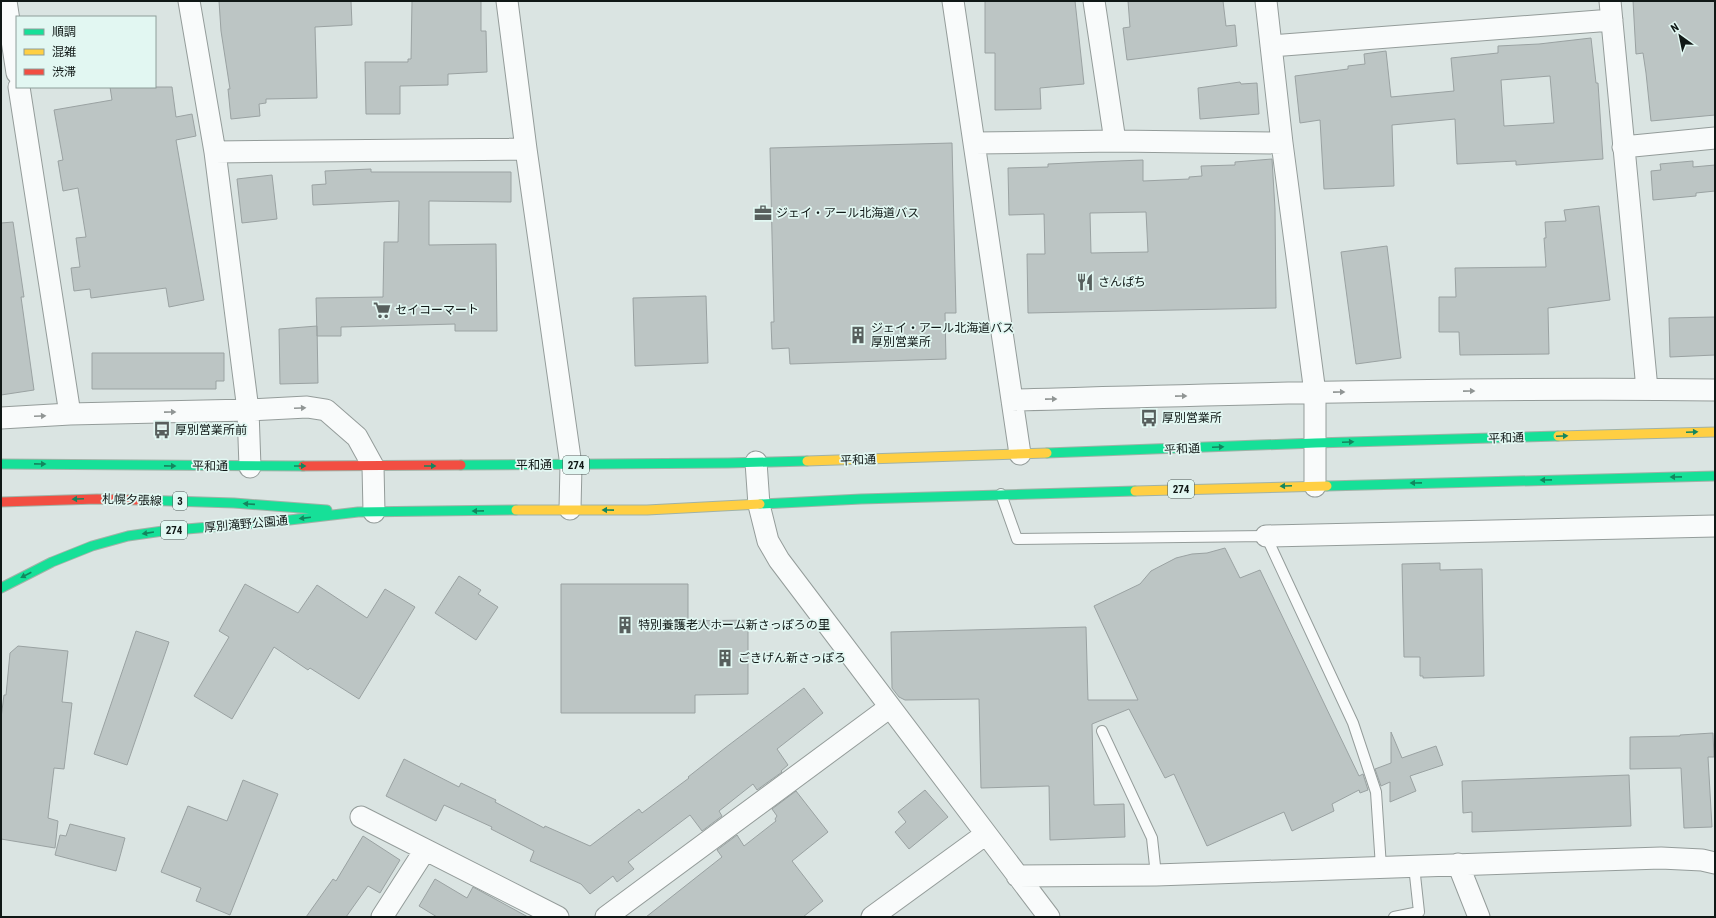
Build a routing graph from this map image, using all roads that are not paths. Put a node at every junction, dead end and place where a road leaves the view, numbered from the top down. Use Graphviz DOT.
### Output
graph roads {
  1 [pos="6,1"];
  2 [pos="189,1"];
  3 [pos="507,1"];
  4 [pos="953,1"];
  5 [pos="1094,1"];
  6 [pos="1266,1"];
  7 [pos="1611,10"];
  8 [pos="1271,46"];
  9 [pos="16,66"];
  10 [pos="19,88"];
  11 [pos="1715,138"];
  12 [pos="1116,141"];
  13 [pos="1282,142"];
  14 [pos="975,144"];
  15 [pos="1623,147"];
  16 [pos="526,149"];
  17 [pos="215,152"];
  18 [pos="1646,389"];
  19 [pos="1715,390"];
  20 [pos="1315,392"];
  21 [pos="1012,400"];
  22 [pos="248,410"];
  23 [pos="70,414"];
  24 [pos="1,418"];
  25 [pos="1715,432"];
  26 [pos="1316,443"];
  27 [pos="1020,454"];
  28 [pos="756,462"];
  29 [pos="1,464"];
  30 [pos="571,465"];
  31 [pos="373,466"];
  32 [pos="250,467"];
  33 [pos="1715,476"];
  34 [pos="1315,486"];
  35 [pos="1001,494"];
  36 [pos="1,502"];
  37 [pos="759,505"];
  38 [pos="570,510"];
  39 [pos="366,512"];
  40 [pos="1715,526"];
  41 [pos="1266,536"];
  42 [pos="1,588"];
  43 [pos="890,707"];
  44 [pos="1102,731"];
  45 [pos="361,817"];
  46 [pos="986,834"];
  47 [pos="425,850"];
  48 [pos="1715,863"];
  49 [pos="1458,864"];
  50 [pos="1414,866"];
  51 [pos="1381,867"];
  52 [pos="1156,875"];
  53 [pos="1017,876"];
  54 [pos="382,917"];
  55 [pos="558,917"];
  56 [pos="606,917"];
  57 [pos="872,917"];
  58 [pos="1048,917"];
  59 [pos="1394,917"];
  60 [pos="1479,917"];
  1 -- 9 [label="street"];
  2 -- 17 [label="street"];
  3 -- 16 [label="street"];
  4 -- 14 [label="street"];
  5 -- 12 [label="street"];
  6 -- 8 [label="street"];
  7 -- 8 [label="street"];
  7 -- 15 [label="street"];
  8 -- 13 [label="street"];
  10 -- 23 [label="street"];
  11 -- 15 [label="street"];
  12 -- 13 [label="street"];
  12 -- 14 [label="street"];
  13 -- 20 [label="street"];
  14 -- 21 [label="street"];
  15 -- 18 [label="street"];
  16 -- 17 [label="street"];
  16 -- 30 [label="street"];
  17 -- 22 [label="street"];
  18 -- 19 [label="street"];
  20 -- 18 [label="street, one-way"];
  21 -- 20 [label="street, one-way"];
  20 -- 26 [label="street"];
  21 -- 27 [label="street"];
  23 -- 22 [label="street, one-way"];
  22 -- 31 [label="street, one-way"];
  22 -- 32 [label="street"];
  24 -- 23 [label="street, one-way"];
  26 -- 25 [label="main road, 平和通 / 274, one-way"];
  27 -- 26 [label="main road, 平和通 / 274, one-way"];
  26 -- 34 [label="street"];
  27 -- 28 [label="main road, 平和通 / 274"];
  28 -- 30 [label="main road, 平和通 / 274"];
  28 -- 37 [label="street"];
  29 -- 32 [label="main road, 平和通 / 274, one-way"];
  31 -- 30 [label="main road, 平和通 / 274, one-way"];
  30 -- 38 [label="street"];
  32 -- 31 [label="main road, 平和通 / 274, one-way"];
  31 -- 39 [label="street"];
  33 -- 34 [label="main road, 274, one-way"];
  34 -- 35 [label="main road, 274, one-way"];
  35 -- 37 [label="main road, 274"];
  35 -- 41 [label="lane"];
  39 -- 36 [label="main road, 札幌夕張線 / 3, one-way"];
  37 -- 38 [label="main road, 274, one-way"];
  37 -- 43 [label="street"];
  38 -- 39 [label="main road, 274, one-way"];
  39 -- 42 [label="main road, 厚別滝野公園通 / 274, one-way"];
  40 -- 41 [label="street"];
  41 -- 51 [label="lane"];
  43 -- 46 [label="street"];
  43 -- 56 [label="street"];
  44 -- 52 [label="lane"];
  45 -- 47 [label="street"];
  46 -- 53 [label="street"];
  46 -- 57 [label="street"];
  47 -- 54 [label="street"];
  47 -- 55 [label="street"];
  48 -- 49 [label="street"];
  49 -- 50 [label="street"];
  49 -- 60 [label="street"];
  50 -- 51 [label="street"];
  50 -- 59 [label="lane"];
  51 -- 52 [label="street"];
  52 -- 53 [label="street"];
  53 -- 58 [label="street"];
}
